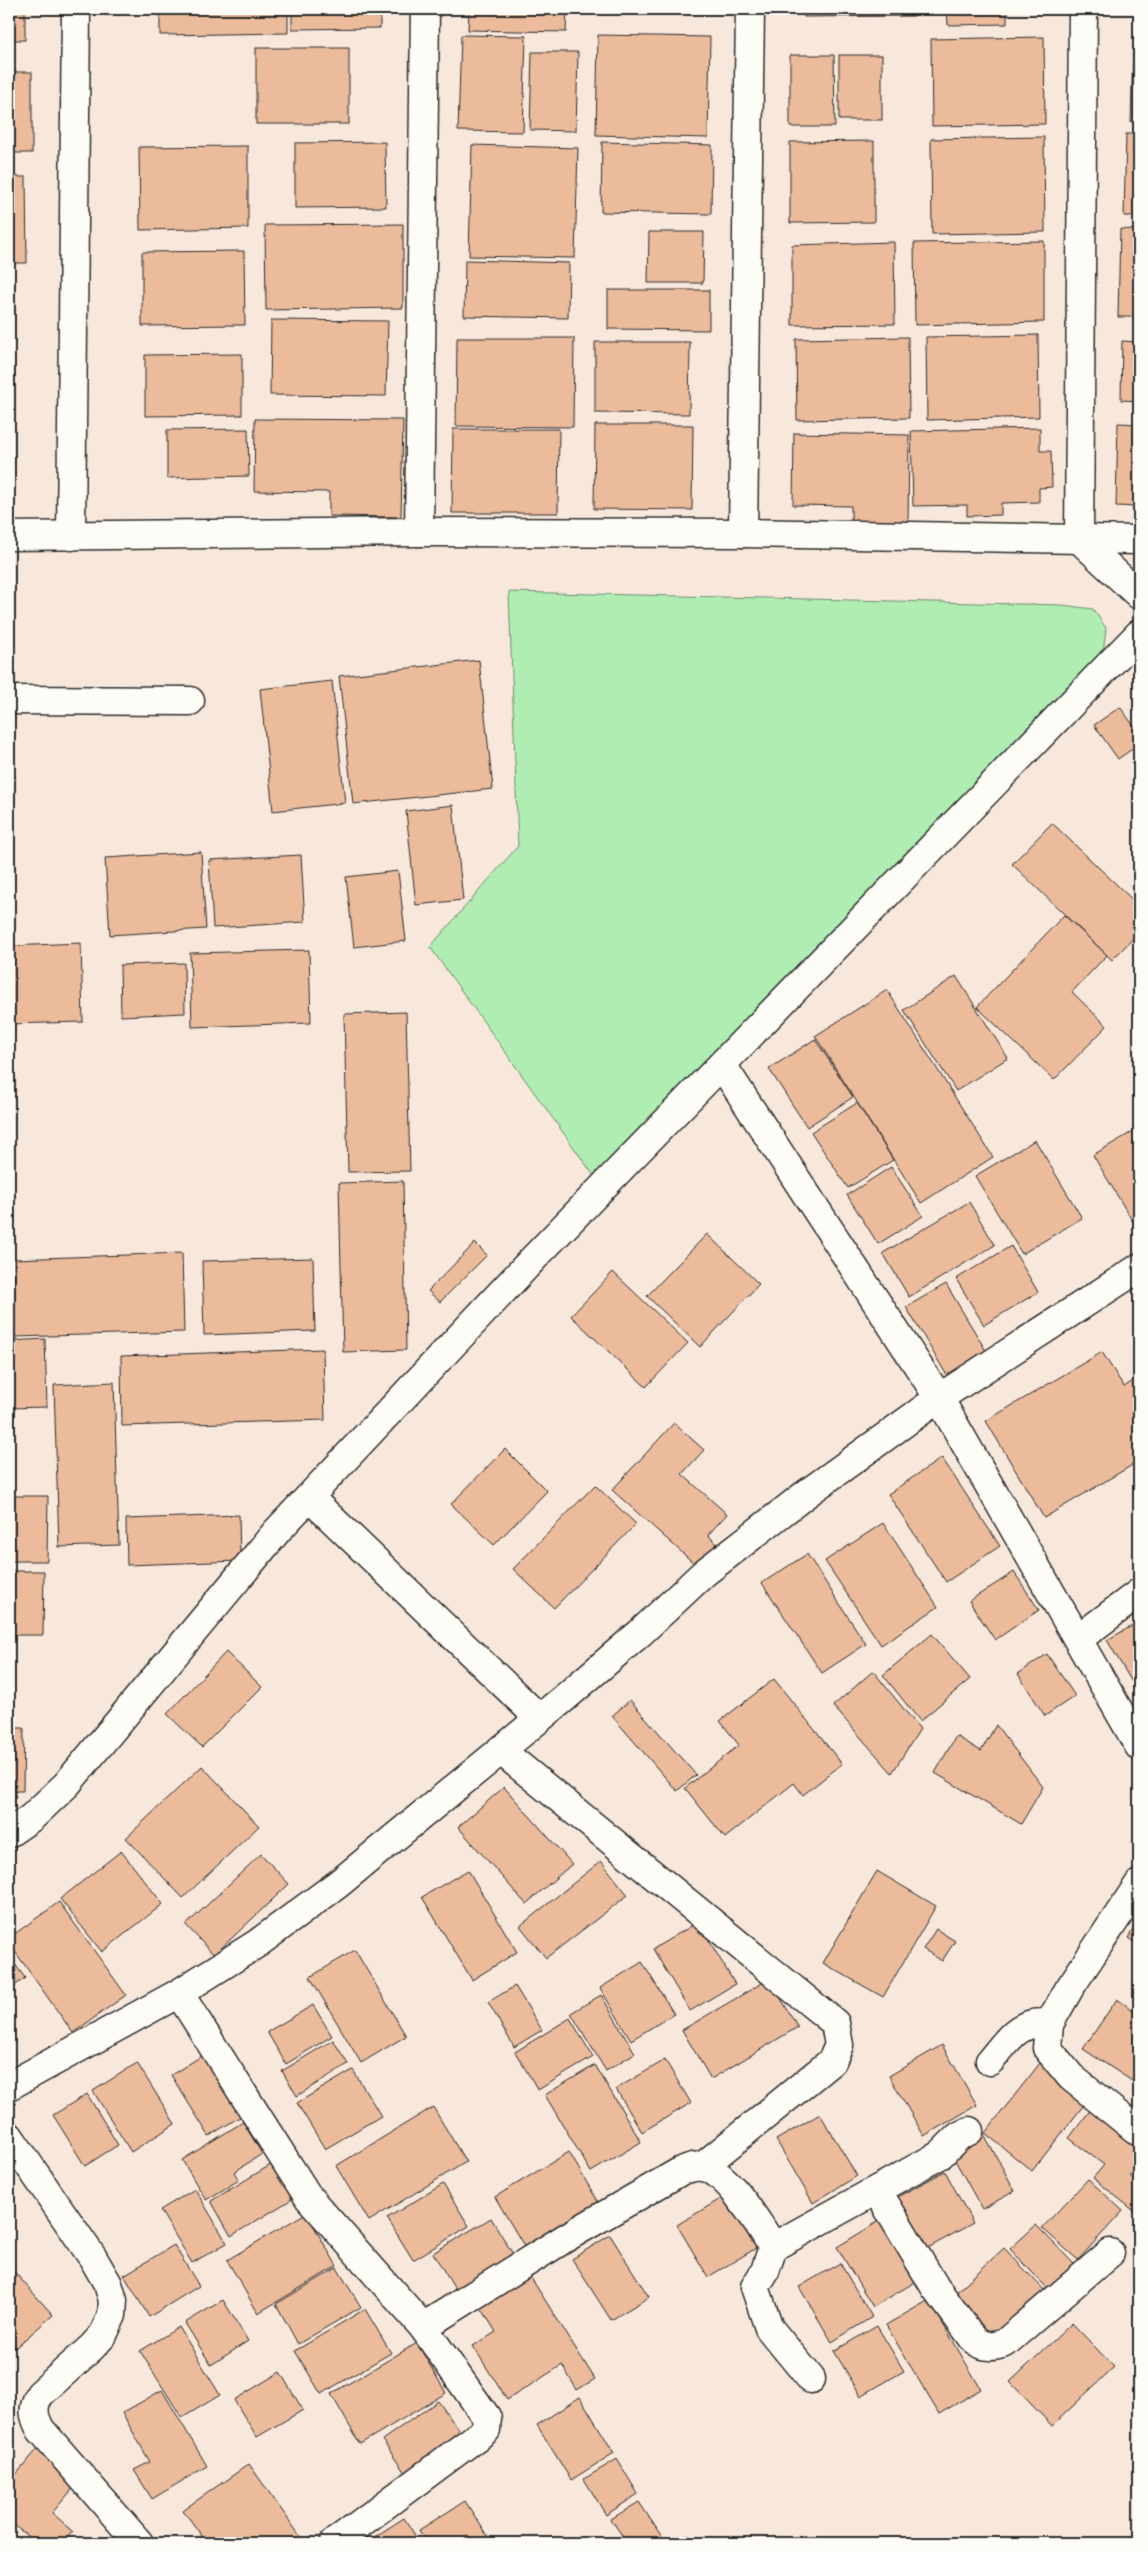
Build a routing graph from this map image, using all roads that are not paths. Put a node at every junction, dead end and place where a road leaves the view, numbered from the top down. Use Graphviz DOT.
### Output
graph roads {
  1 [pos="76,9"];
  2 [pos="425,9"];
  3 [pos="750,9"];
  4 [pos="1083,9"];
  5 [pos="419,532"];
  6 [pos="743,533"];
  7 [pos="9,536"];
  8 [pos="70,536"];
  9 [pos="1079,539"];
  10 [pos="1139,540"];
  11 [pos="1139,595"];
  12 [pos="1139,634"];
  13 [pos="9,700"];
  14 [pos="190,701"];
  15 [pos="722,1065"];
  16 [pos="1139,1268"];
  17 [pos="938,1398"];
  18 [pos="309,1497"];
  19 [pos="1139,1593"];
  20 [pos="1078,1640"];
  21 [pos="539,1718"];
  22 [pos="1139,1746"];
  23 [pos="500,1750"];
  24 [pos="9,1833"];
  25 [pos="1139,1884"];
  26 [pos="179,1993"];
  27 [pos="1049,2024"];
  28 [pos="990,2061"];
  29 [pos="9,2086"];
  30 [pos="969,2131"];
  31 [pos="1139,2132"];
  32 [pos="9,2136"];
  33 [pos="702,2167"];
  34 [pos="878,2190"];
  35 [pos="773,2247"];
  36 [pos="1110,2253"];
  37 [pos="423,2327"];
  38 [pos="811,2379"];
  39 [pos="139,2543"];
  40 [pos="334,2543"];
  1 -- 8 [label="street"];
  2 -- 5 [label="street"];
  3 -- 6 [label="street"];
  4 -- 9 [label="street"];
  5 -- 6 [label="street"];
  5 -- 8 [label="street"];
  6 -- 9 [label="street"];
  7 -- 8 [label="street"];
  9 -- 10 [label="street"];
  9 -- 11 [label="street"];
  12 -- 15 [label="street"];
  13 -- 14 [label="street"];
  15 -- 17 [label="street"];
  15 -- 18 [label="street"];
  16 -- 17 [label="street"];
  17 -- 20 [label="street"];
  17 -- 21 [label="street"];
  18 -- 21 [label="street"];
  18 -- 24 [label="street"];
  19 -- 20 [label="street"];
  20 -- 22 [label="street"];
  21 -- 23 [label="street"];
  23 -- 26 [label="street"];
  23 -- 33 [label="street"];
  25 -- 27 [label="street"];
  26 -- 29 [label="street"];
  26 -- 37 [label="street"];
  27 -- 28 [label="street"];
  27 -- 31 [label="street"];
  30 -- 34 [label="street"];
  32 -- 39 [label="street"];
  33 -- 35 [label="street"];
  33 -- 37 [label="street"];
  34 -- 35 [label="street"];
  34 -- 36 [label="street"];
  35 -- 38 [label="street"];
  37 -- 40 [label="street"];
}
